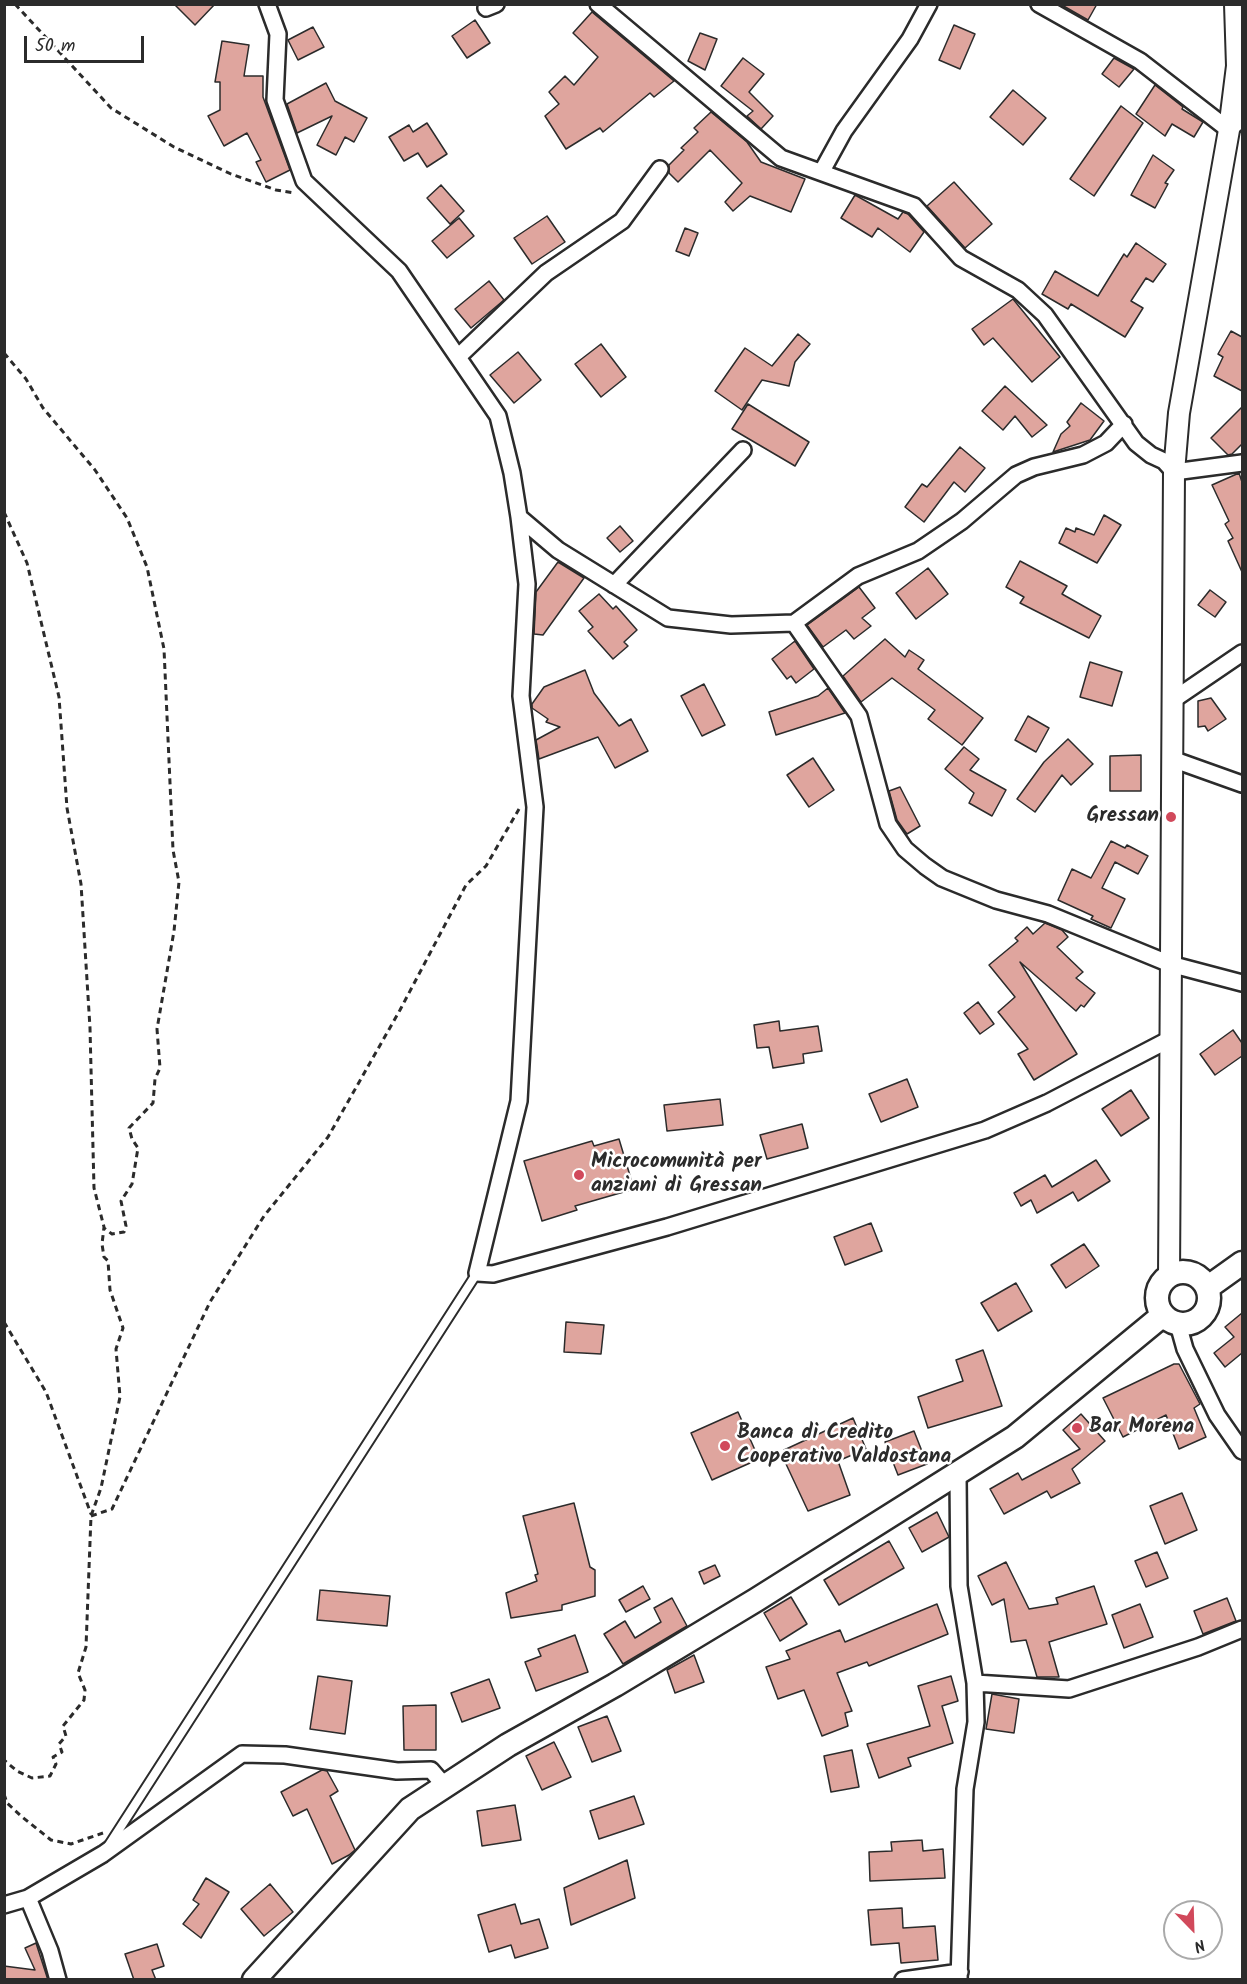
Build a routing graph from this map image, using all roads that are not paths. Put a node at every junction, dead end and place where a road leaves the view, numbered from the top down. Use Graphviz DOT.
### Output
graph roads {
  1 [pos="267,4"];
  2 [pos="598,4"];
  3 [pos="930,4"];
  4 [pos="1039,4"];
  5 [pos="1235,4"];
  6 [pos="1236,124"];
  7 [pos="660,169"];
  8 [pos="822,171"];
  9 [pos="458,357"];
  10 [pos="1124,424"];
  11 [pos="743,450"];
  12 [pos="1242,463"];
  13 [pos="1173,472"];
  14 [pos="519,518"];
  15 [pos="615,585"];
  16 [pos="794,623"];
  17 [pos="1242,653"];
  18 [pos="1173,700"];
  19 [pos="1172,759"];
  20 [pos="1242,784"];
  21 [pos="1170,964"];
  22 [pos="1242,983"];
  23 [pos="1172,1038"];
  24 [pos="1242,1263"];
  25 [pos="477,1273"];
  26 [pos="1169,1276"];
  27 [pos="1207,1288"];
  28 [pos="1171,1319"];
  29 [pos="1242,1451"];
  30 [pos="957,1475"];
  31 [pos="1242,1629"];
  32 [pos="975,1683"];
  33 [pos="444,1785"];
  34 [pos="103,1854"];
  35 [pos="28,1898"];
  36 [pos="4,1905"];
  37 [pos="960,1976"];
  38 [pos="58,1980"];
  39 [pos="254,1980"];
  40 [pos="903,1980"];
  1 -- 9 [label="street"];
  2 -- 8 [label="street"];
  3 -- 8 [label="street"];
  4 -- 6 [label="street"];
  5 -- 6 [label="street"];
  6 -- 13 [label="street"];
  7 -- 9 [label="street"];
  8 -- 10 [label="street"];
  9 -- 14 [label="street"];
  10 -- 13 [label="street"];
  10 -- 16 [label="street"];
  11 -- 15 [label="street"];
  12 -- 13 [label="street"];
  13 -- 18 [label="street"];
  14 -- 15 [label="street"];
  14 -- 25 [label="street"];
  15 -- 16 [label="street"];
  16 -- 21 [label="street"];
  17 -- 18 [label="street"];
  18 -- 19 [label="street"];
  19 -- 20 [label="street"];
  19 -- 21 [label="street"];
  21 -- 22 [label="street"];
  21 -- 23 [label="street"];
  23 -- 25 [label="street"];
  23 -- 26 [label="street"];
  24 -- 27 [label="main road"];
  25 -- 34 [label="lane"];
  26 -- 27 [label="main road"];
  26 -- 28 [label="main road"];
  27 -- 28 [label="main road"];
  28 -- 29 [label="street"];
  28 -- 30 [label="main road"];
  30 -- 32 [label="street"];
  30 -- 33 [label="main road"];
  31 -- 32 [label="street"];
  32 -- 37 [label="street"];
  33 -- 34 [label="street"];
  33 -- 39 [label="main road"];
  34 -- 35 [label="street"];
  35 -- 36 [label="street"];
  35 -- 38 [label="street"];
  37 -- 40 [label="street"];
}
